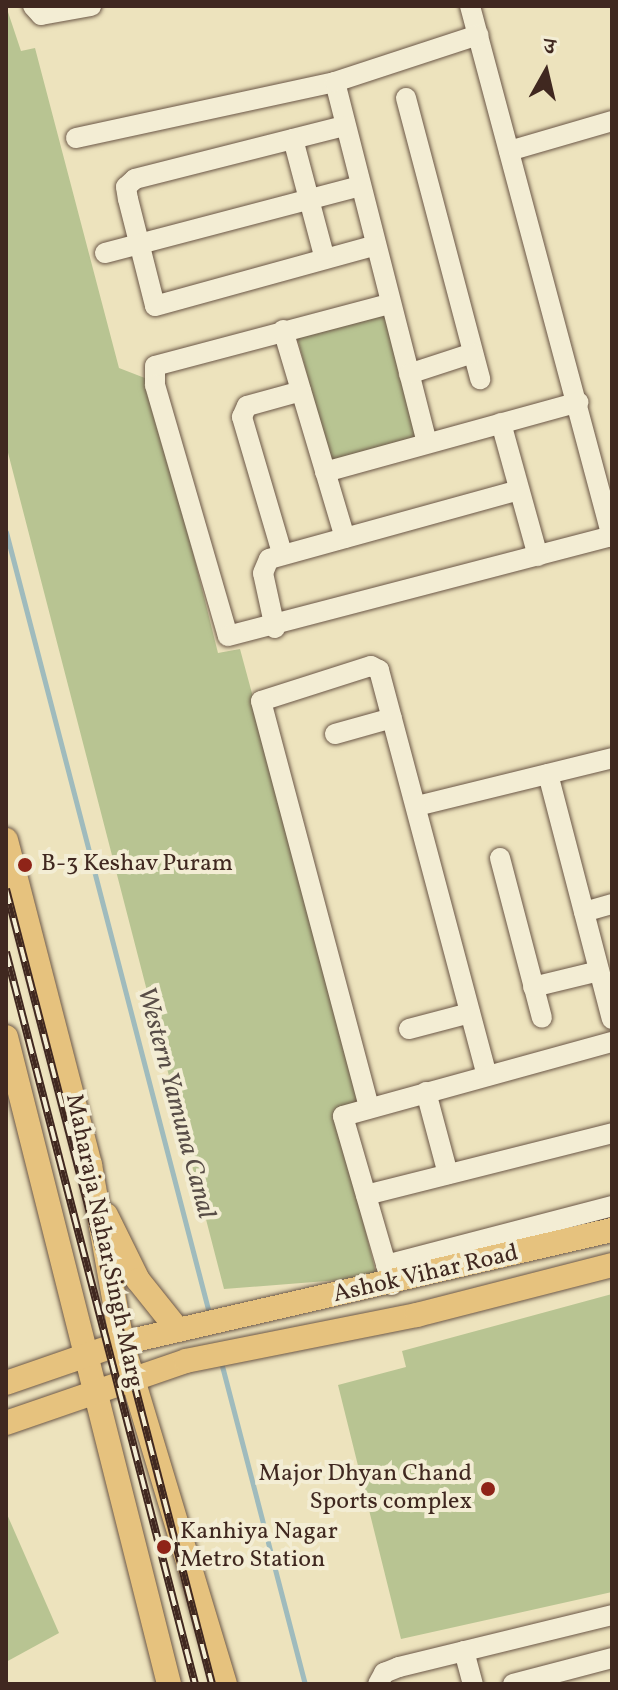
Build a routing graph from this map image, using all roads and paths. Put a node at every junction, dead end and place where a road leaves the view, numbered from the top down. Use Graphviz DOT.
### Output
graph roads {
  1 [pos="33,6"];
  2 [pos="91,6"];
  3 [pos="470,6"];
  4 [pos="478,35"];
  5 [pos="335,82"];
  6 [pos="406,98"];
  7 [pos="612,121"];
  8 [pos="344,126"];
  9 [pos="76,138"];
  10 [pos="293,139"];
  11 [pos="509,151"];
  12 [pos="357,187"];
  13 [pos="309,200"];
  14 [pos="139,244"];
  15 [pos="373,246"];
  16 [pos="105,253"];
  17 [pos="325,259"];
  18 [pos="389,304"];
  19 [pos="283,330"];
  20 [pos="473,353"];
  21 [pos="409,374"];
  22 [pos="480,379"];
  23 [pos="301,391"];
  24 [pos="579,402"];
  25 [pos="501,423"];
  26 [pos="427,442"];
  27 [pos="325,472"];
  28 [pos="519,490"];
  29 [pos="612,536"];
  30 [pos="345,538"];
  31 [pos="282,553"];
  32 [pos="538,556"];
  33 [pos="275,628"];
  34 [pos="392,718"];
  35 [pos="335,734"];
  36 [pos="612,758"];
  37 [pos="548,774"];
  38 [pos="417,806"];
  39 [pos="6,840"];
  40 [pos="500,858"];
  41 [pos="612,904"];
  42 [pos="584,912"];
  43 [pos="599,971"];
  44 [pos="533,987"];
  45 [pos="470,1013"];
  46 [pos="542,1018"];
  47 [pos="612,1019"];
  48 [pos="409,1029"];
  49 [pos="6,1037"];
  50 [pos="612,1042"];
  51 [pos="487,1076"];
  52 [pos="426,1092"];
  53 [pos="369,1107"];
  54 [pos="612,1133"];
  55 [pos="448,1174"];
  56 [pos="93,1192"];
  57 [pos="366,1195"];
  58 [pos="612,1206"];
  59 [pos="612,1230"];
  60 [pos="612,1265"];
  61 [pos="389,1275"];
  62 [pos="178,1330"];
  63 [pos="122,1343"];
  64 [pos="89,1354"];
  65 [pos="131,1378"];
  66 [pos="6,1383"];
  67 [pos="98,1389"];
  68 [pos="6,1423"];
  69 [pos="612,1615"];
  70 [pos="464,1651"];
  71 [pos="612,1658"];
  72 [pos="169,1684"];
  73 [pos="225,1684"];
  74 [pos="378,1684"];
  75 [pos="473,1684"];
  76 [pos="513,1684"];
  1 -- 2 [label="street"];
  3 -- 4 [label="street"];
  4 -- 5 [label="street"];
  4 -- 11 [label="street"];
  5 -- 8 [label="street"];
  5 -- 9 [label="street"];
  6 -- 20 [label="street"];
  7 -- 11 [label="street"];
  8 -- 10 [label="street"];
  8 -- 12 [label="street"];
  10 -- 13 [label="street"];
  10 -- 14 [label="street"];
  11 -- 24 [label="street"];
  12 -- 13 [label="street"];
  12 -- 15 [label="street"];
  13 -- 14 [label="street"];
  13 -- 17 [label="street"];
  14 -- 16 [label="street"];
  14 -- 17 [label="street"];
  15 -- 17 [label="street"];
  15 -- 18 [label="street"];
  18 -- 19 [label="street"];
  18 -- 21 [label="street"];
  19 -- 23 [label="street"];
  19 -- 33 [label="street"];
  20 -- 21 [label="street"];
  20 -- 22 [label="street"];
  21 -- 26 [label="street"];
  23 -- 27 [label="street"];
  23 -- 31 [label="street"];
  24 -- 25 [label="street"];
  24 -- 29 [label="street"];
  25 -- 26 [label="street"];
  25 -- 28 [label="street"];
  26 -- 27 [label="street"];
  27 -- 30 [label="street"];
  28 -- 30 [label="street"];
  28 -- 32 [label="street"];
  29 -- 32 [label="street"];
  30 -- 31 [label="street"];
  31 -- 33 [label="street"];
  32 -- 33 [label="street"];
  34 -- 35 [label="street"];
  34 -- 38 [label="street"];
  34 -- 53 [label="street"];
  36 -- 37 [label="street"];
  37 -- 38 [label="street"];
  37 -- 42 [label="street"];
  38 -- 45 [label="street"];
  39 -- 56 [label="main road, Maharaja Nahar Singh Marg"];
  40 -- 44 [label="street"];
  41 -- 42 [label="street"];
  42 -- 43 [label="street"];
  43 -- 44 [label="street"];
  43 -- 47 [label="street"];
  44 -- 46 [label="street"];
  45 -- 48 [label="street"];
  45 -- 51 [label="street"];
  49 -- 64 [label="main road, Maharaja Nahar Singh Marg"];
  50 -- 51 [label="street"];
  51 -- 52 [label="street"];
  52 -- 53 [label="street"];
  52 -- 55 [label="street"];
  53 -- 57 [label="street"];
  54 -- 55 [label="street"];
  55 -- 57 [label="street"];
  56 -- 62 [label="main road"];
  56 -- 63 [label="main road, Maharaja Nahar Singh Marg"];
  57 -- 61 [label="street"];
  58 -- 61 [label="street"];
  59 -- 61 [label="main road, Ashok Vihar Road"];
  60 -- 65 [label="main road, Ashok Vihar Road"];
  61 -- 62 [label="main road, Ashok Vihar Road"];
  62 -- 63 [label="main road, Ashok Vihar Road"];
  63 -- 64 [label="main road, Ashok Vihar Road"];
  63 -- 65 [label="main road, Maharaja Nahar Singh Marg"];
  64 -- 66 [label="main road, Ashok Vihar Road"];
  64 -- 67 [label="main road, Maharaja Nahar Singh Marg"];
  65 -- 67 [label="main road, Ashok Vihar Road"];
  65 -- 73 [label="main road, Maharaja Nahar Singh Marg"];
  67 -- 68 [label="main road, Ashok Vihar Road"];
  67 -- 72 [label="main road, Maharaja Nahar Singh Marg"];
  69 -- 70 [label="street"];
  70 -- 74 [label="street"];
  70 -- 75 [label="street"];
  71 -- 76 [label="street"];
}
